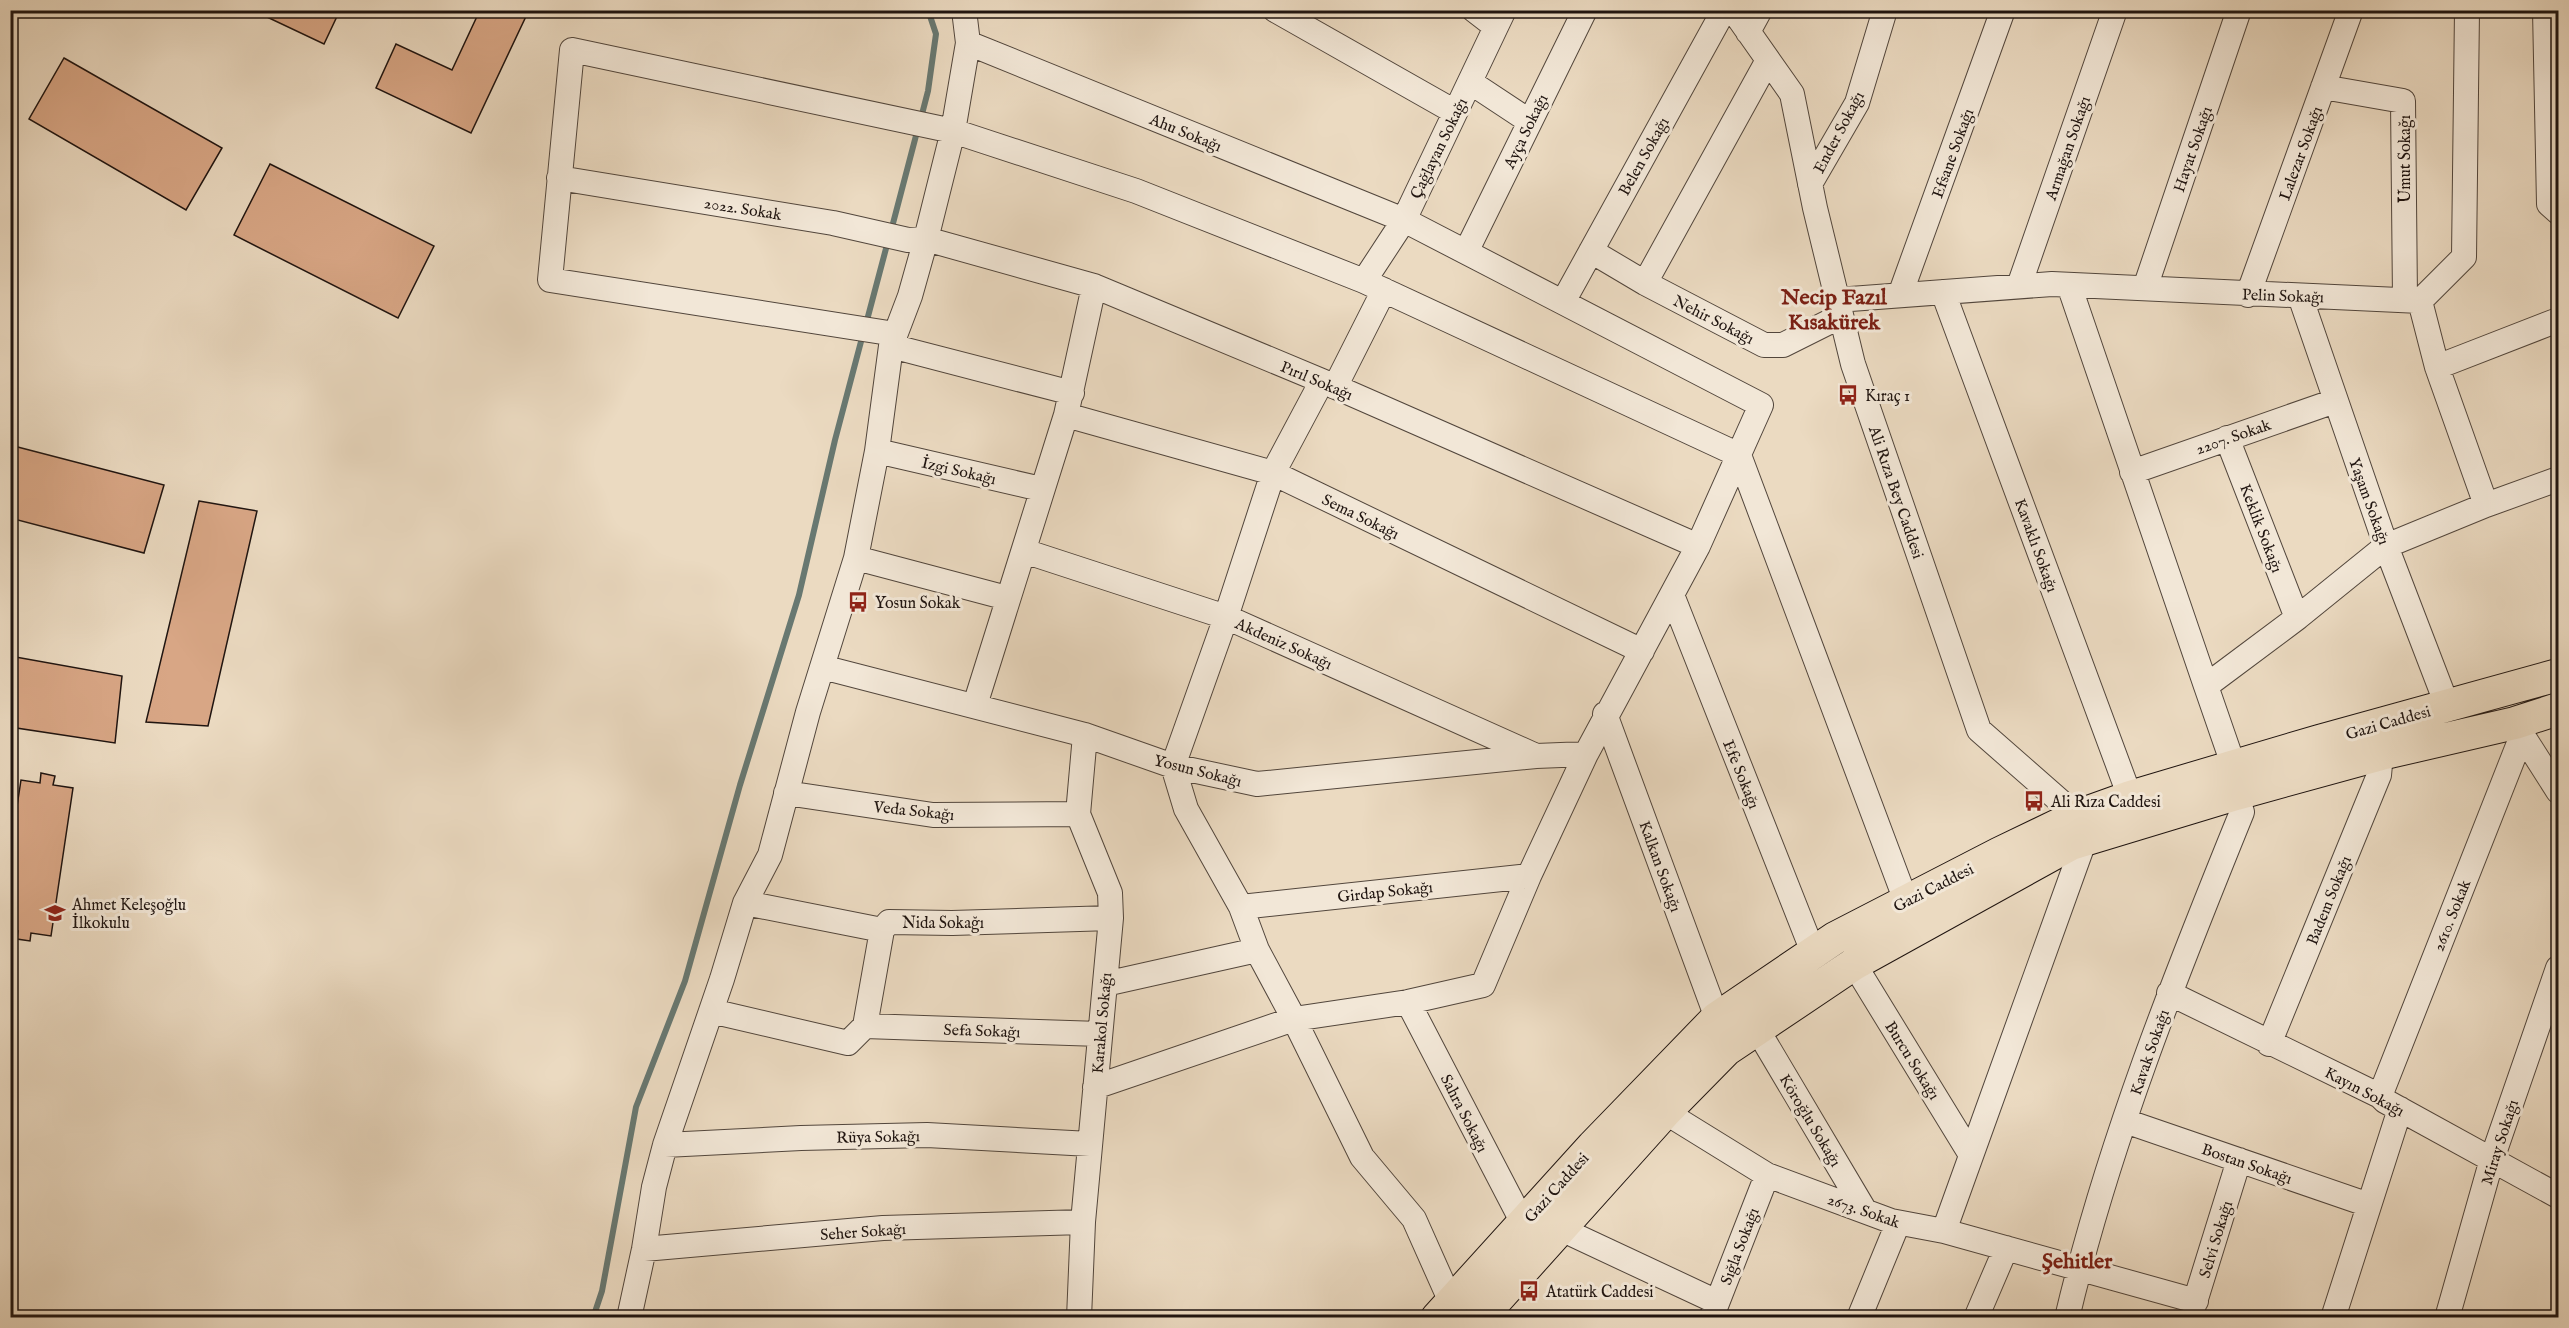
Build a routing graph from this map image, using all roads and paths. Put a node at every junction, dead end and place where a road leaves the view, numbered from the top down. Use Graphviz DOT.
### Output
graph roads {
  1 [pos="964,10"];
  2 [pos="1275,10"];
  3 [pos="1474,10"];
  4 [pos="1585,10"];
  5 [pos="1724,10"];
  6 [pos="1733,10"];
  7 [pos="1760,10"];
  8 [pos="1885,10"];
  9 [pos="2003,10"];
  10 [pos="2115,10"];
  11 [pos="2239,10"];
  12 [pos="2351,10"];
  13 [pos="2467,10"];
  14 [pos="2545,10"];
  15 [pos="1500,19"];
  16 [pos="1748,32"];
  17 [pos="968,43"];
  18 [pos="1768,60"];
  19 [pos="1470,82"];
  20 [pos="2323,87"];
  21 [pos="1455,112"];
  22 [pos="1528,122"];
  23 [pos="947,130"];
  24 [pos="559,178"];
  25 [pos="1810,184"];
  26 [pos="2554,208"];
  27 [pos="1404,220"];
  28 [pos="917,239"];
  29 [pos="1591,251"];
  30 [pos="1466,252"];
  31 [pos="1645,283"];
  32 [pos="1374,285"];
  33 [pos="2068,285"];
  34 [pos="1094,286"];
  35 [pos="2019,286"];
  36 [pos="2145,288"];
  37 [pos="1943,292"];
  38 [pos="1900,295"];
  39 [pos="2248,295"];
  40 [pos="2300,296"];
  41 [pos="2412,300"];
  42 [pos="1563,302"];
  43 [pos="1839,308"];
  44 [pos="2559,320"];
  45 [pos="890,337"];
  46 [pos="2438,367"];
  47 [pos="1328,384"];
  48 [pos="2335,401"];
  49 [pos="1069,404"];
  50 [pos="2227,438"];
  51 [pos="877,452"];
  52 [pos="1739,455"];
  53 [pos="2132,472"];
  54 [pos="1273,473"];
  55 [pos="2559,480"];
  56 [pos="1041,489"];
  57 [pos="2486,505"];
  58 [pos="1698,546"];
  59 [pos="2386,546"];
  60 [pos="1024,551"];
  61 [pos="856,558"];
  62 [pos="1672,595"];
  63 [pos="1007,598"];
  64 [pos="1226,617"];
  65 [pos="2297,618"];
  66 [pos="1642,651"];
  67 [pos="822,668"];
  68 [pos="2559,675"];
  69 [pos="2206,686"];
  70 [pos="975,705"];
  71 [pos="2447,705"];
  72 [pos="2559,709"];
  73 [pos="1605,714"];
  74 [pos="2519,728"];
  75 [pos="1085,735"];
  76 [pos="1586,754"];
  77 [pos="2381,754"];
  78 [pos="1536,756"];
  79 [pos="1173,766"];
  80 [pos="2235,780"];
  81 [pos="2559,791"];
  82 [pos="786,793"];
  83 [pos="2130,797"];
  84 [pos="1078,814"];
  85 [pos="2081,828"];
  86 [pos="1530,876"];
  87 [pos="1906,901"];
  88 [pos="745,903"];
  89 [pos="1241,907"];
  90 [pos="1111,918"];
  91 [pos="882,930"];
  92 [pos="1257,950"];
  93 [pos="1813,952"];
  94 [pos="1854,964"];
  95 [pos="2559,968"];
  96 [pos="1105,984"];
  97 [pos="2169,993"];
  98 [pos="1408,1002"];
  99 [pos="711,1011"];
  100 [pos="1717,1018"];
  101 [pos="1294,1019"];
  102 [pos="865,1026"];
  103 [pos="1757,1029"];
  104 [pos="1100,1034"];
  105 [pos="2269,1044"];
  106 [pos="1095,1087"];
  107 [pos="2380,1096"];
  108 [pos="2400,1109"];
  109 [pos="1665,1112"];
  110 [pos="2125,1121"];
  111 [pos="1090,1144"];
  112 [pos="665,1145"];
  113 [pos="1971,1155"];
  114 [pos="2238,1160"];
  115 [pos="2492,1160"];
  116 [pos="1767,1175"];
  117 [pos="2559,1196"];
  118 [pos="2369,1205"];
  119 [pos="1865,1211"];
  120 [pos="1083,1222"];
  121 [pos="1523,1223"];
  122 [pos="1898,1223"];
  123 [pos="1561,1229"];
  124 [pos="1944,1231"];
  125 [pos="2006,1248"];
  126 [pos="644,1249"];
  127 [pos="2079,1267"];
  128 [pos="2193,1309"];
  129 [pos="1444,1310"];
  130 [pos="1714,1310"];
  131 [pos="629,1317"];
  132 [pos="1079,1317"];
  133 [pos="1480,1317"];
  134 [pos="1859,1317"];
  135 [pos="1976,1317"];
  136 [pos="2067,1317"];
  137 [pos="2333,1317"];
  138 [pos="2447,1317"];
  1 -- 17 [label="street"];
  2 -- 21 [label="street"];
  3 -- 15 [label="street"];
  4 -- 22 [label="street, Ayça Sokağı"];
  5 -- 29 [label="street, Belen Sokağı"];
  6 -- 16 [label="street, Ali Rıza Bey Caddesi"];
  7 -- 16 [label="street"];
  8 -- 25 [label="street, Ender Sokağı"];
  9 -- 38 [label="street, Efsane Sokağı"];
  10 -- 35 [label="street, Armağan Sokağı"];
  11 -- 36 [label="street, Hayat Sokağı"];
  12 -- 20 [label="street, Lalezar Sokağı"];
  13 -- 41 [label="street"];
  14 -- 26 [label="street"];
  15 -- 19 [label="street, Çağlayan Sokağı"];
  16 -- 18 [label="street, Ali Rıza Bey Caddesi"];
  17 -- 23 [label="street"];
  17 -- 27 [label="street, Ahu Sokağı"];
  18 -- 25 [label="street, Ali Rıza Bey Caddesi"];
  18 -- 31 [label="street"];
  19 -- 21 [label="street, Çağlayan Sokağı"];
  19 -- 22 [label="street"];
  20 -- 39 [label="street, Lalezar Sokağı"];
  20 -- 41 [label="street, Umut Sokağı"];
  21 -- 27 [label="street, Çağlayan Sokağı"];
  22 -- 30 [label="street, Ayça Sokağı"];
  23 -- 24 [label="street"];
  23 -- 28 [label="street"];
  23 -- 32 [label="street"];
  24 -- 28 [label="street, 2022. Sokak"];
  24 -- 45 [label="street, Sema Sokağı"];
  25 -- 43 [label="street, Ali Rıza Bey Caddesi"];
  27 -- 30 [label="street, Ahu Sokağı"];
  27 -- 32 [label="street, Çağlayan Sokağı"];
  28 -- 34 [label="street, Pırıl Sokağı"];
  28 -- 45 [label="street"];
  29 -- 31 [label="street, Nehir Sokağı"];
  29 -- 42 [label="street, Belen Sokağı"];
  30 -- 42 [label="street, Ahu Sokağı"];
  31 -- 43 [label="street, Nehir Sokağı"];
  32 -- 47 [label="street, Çağlayan Sokağı"];
  32 -- 52 [label="street"];
  33 -- 35 [label="street, Pelin Sokağı"];
  33 -- 36 [label="street, Pelin Sokağı"];
  33 -- 53 [label="street, Kavak Sokağı"];
  34 -- 47 [label="street, Pırıl Sokağı"];
  34 -- 49 [label="street"];
  35 -- 37 [label="street, Pelin Sokağı"];
  36 -- 39 [label="street, Pelin Sokağı"];
  37 -- 38 [label="street, Pelin Sokağı"];
  37 -- 83 [label="street, Kavaklı Sokağı"];
  38 -- 43 [label="street, Pelin Sokağı"];
  39 -- 40 [label="street, Pelin Sokağı"];
  40 -- 41 [label="street, Pelin Sokağı"];
  40 -- 48 [label="street, Yaşam Sokağı"];
  41 -- 46 [label="street"];
  42 -- 52 [label="street, Ahu Sokağı"];
  43 -- 85 [label="street, Ali Rıza Bey Caddesi"];
  44 -- 46 [label="street"];
  45 -- 49 [label="street, Sema Sokağı"];
  45 -- 51 [label="street"];
  46 -- 57 [label="street"];
  47 -- 54 [label="street, Çağlayan Sokağı"];
  47 -- 58 [label="street, Pırıl Sokağı"];
  48 -- 50 [label="street, 2207. Sokak"];
  48 -- 59 [label="street, Yaşam Sokağı"];
  49 -- 54 [label="street, Sema Sokağı"];
  49 -- 56 [label="street"];
  50 -- 53 [label="street, 2207. Sokak"];
  50 -- 65 [label="street, Keklik Sokağı"];
  51 -- 56 [label="street, İzgi Sokağı"];
  51 -- 61 [label="street"];
  52 -- 58 [label="street"];
  52 -- 87 [label="street"];
  53 -- 69 [label="street, Kavak Sokağı"];
  54 -- 64 [label="street, Çağlayan Sokağı"];
  54 -- 66 [label="street, Sema Sokağı"];
  55 -- 57 [label="street"];
  56 -- 60 [label="street"];
  57 -- 59 [label="street"];
  58 -- 62 [label="street"];
  59 -- 65 [label="street"];
  59 -- 71 [label="street, Yaşam Sokağı"];
  60 -- 63 [label="street"];
  60 -- 64 [label="street, Akdeniz Sokağı"];
  61 -- 63 [label="street"];
  61 -- 67 [label="street"];
  62 -- 66 [label="street"];
  62 -- 93 [label="street, Efe Sokağı"];
  63 -- 70 [label="street"];
  64 -- 78 [label="street, Akdeniz Sokağı"];
  64 -- 79 [label="street, Çağlayan Sokağı"];
  65 -- 69 [label="street"];
  66 -- 73 [label="street"];
  67 -- 70 [label="street, Yosun Sokağı"];
  67 -- 82 [label="street"];
  68 -- 71 [label="main road, Gazi Caddesi"];
  69 -- 80 [label="street, Kavak Sokağı"];
  70 -- 75 [label="street, Yosun Sokağı"];
  71 -- 80 [label="main road, Gazi Caddesi"];
  72 -- 74 [label="main road, Gazi Caddesi"];
  73 -- 76 [label="street"];
  73 -- 100 [label="street, Kalkan Sokağı"];
  74 -- 77 [label="main road, Gazi Caddesi"];
  74 -- 81 [label="street"];
  74 -- 107 [label="street, 2610. Sokak"];
  75 -- 79 [label="street, Yosun Sokağı"];
  75 -- 84 [label="street, Karakol Sokağı"];
  76 -- 78 [label="street, Yosun Sokağı"];
  76 -- 86 [label="street"];
  77 -- 80 [label="main road, Gazi Caddesi"];
  77 -- 105 [label="street, Badem Sokağı"];
  78 -- 79 [label="street, Yosun Sokağı"];
  79 -- 89 [label="street"];
  80 -- 83 [label="main road, Gazi Caddesi"];
  80 -- 85 [label="main road, Gazi Caddesi"];
  80 -- 97 [label="street, Kavak Sokağı"];
  82 -- 84 [label="street, Veda Sokağı"];
  82 -- 88 [label="street"];
  83 -- 85 [label="main road, Gazi Caddesi"];
  84 -- 90 [label="street, Karakol Sokağı"];
  85 -- 87 [label="main road, Gazi Caddesi"];
  85 -- 94 [label="main road, Gazi Caddesi"];
  85 -- 113 [label="street"];
  86 -- 89 [label="street, Girdap Sokağı"];
  86 -- 98 [label="street"];
  87 -- 93 [label="main road, Gazi Caddesi"];
  88 -- 91 [label="street, Nida Sokağı"];
  88 -- 99 [label="street"];
  89 -- 92 [label="street"];
  90 -- 91 [label="street, Nida Sokağı"];
  90 -- 96 [label="street, Karakol Sokağı"];
  91 -- 102 [label="street"];
  92 -- 96 [label="street"];
  92 -- 101 [label="street"];
  93 -- 100 [label="main road, Gazi Caddesi"];
  94 -- 103 [label="main road, Gazi Caddesi"];
  94 -- 113 [label="street, Burcu Sokağı"];
  95 -- 115 [label="street, Miray Sokağı"];
  96 -- 104 [label="street, Karakol Sokağı"];
  97 -- 105 [label="street, Kayın Sokağı"];
  97 -- 110 [label="street, Kavak Sokağı"];
  98 -- 101 [label="street"];
  98 -- 121 [label="street, Sahra Sokağı"];
  99 -- 102 [label="street"];
  99 -- 112 [label="street"];
  100 -- 121 [label="main road, Gazi Caddesi"];
  101 -- 106 [label="street"];
  101 -- 129 [label="street"];
  102 -- 104 [label="street, Sefa Sokağı"];
  103 -- 109 [label="main road, Gazi Caddesi"];
  103 -- 119 [label="street, Köroğlu Sokağı"];
  104 -- 106 [label="street, Karakol Sokağı"];
  105 -- 107 [label="street, Kayın Sokağı"];
  106 -- 111 [label="street, Karakol Sokağı"];
  107 -- 108 [label="street, Kayın Sokağı"];
  108 -- 115 [label="street, Kayın Sokağı"];
  108 -- 118 [label="street"];
  109 -- 116 [label="street, 2673. Sokak"];
  109 -- 123 [label="main road, Gazi Caddesi"];
  110 -- 114 [label="street, Bostan Sokağı"];
  110 -- 127 [label="street, Kavak Sokağı"];
  111 -- 112 [label="street, Rüya Sokağı"];
  111 -- 120 [label="street, Karakol Sokağı"];
  112 -- 126 [label="street"];
  113 -- 124 [label="street"];
  114 -- 118 [label="street, Bostan Sokağı"];
  114 -- 128 [label="street, Selvi Sokağı"];
  115 -- 117 [label="street, Kayın Sokağı"];
  115 -- 138 [label="street, Miray Sokağı"];
  116 -- 119 [label="street, 2673. Sokak"];
  116 -- 130 [label="street, Sığla Sokağı"];
  118 -- 137 [label="street"];
  119 -- 122 [label="street, 2673. Sokak"];
  120 -- 126 [label="street, Seher Sokağı"];
  120 -- 132 [label="street, Karakol Sokağı"];
  121 -- 129 [label="main road, Gazi Caddesi"];
  122 -- 124 [label="street, 2673. Sokak"];
  122 -- 134 [label="street"];
  123 -- 130 [label="street"];
  123 -- 133 [label="main road, Gazi Caddesi"];
  124 -- 125 [label="street, 2673. Sokak"];
  125 -- 127 [label="street, 2673. Sokak"];
  125 -- 135 [label="street"];
  126 -- 131 [label="street"];
  127 -- 128 [label="street, 2673. Sokak"];
  127 -- 136 [label="street, Kavak Sokağı"];
}
